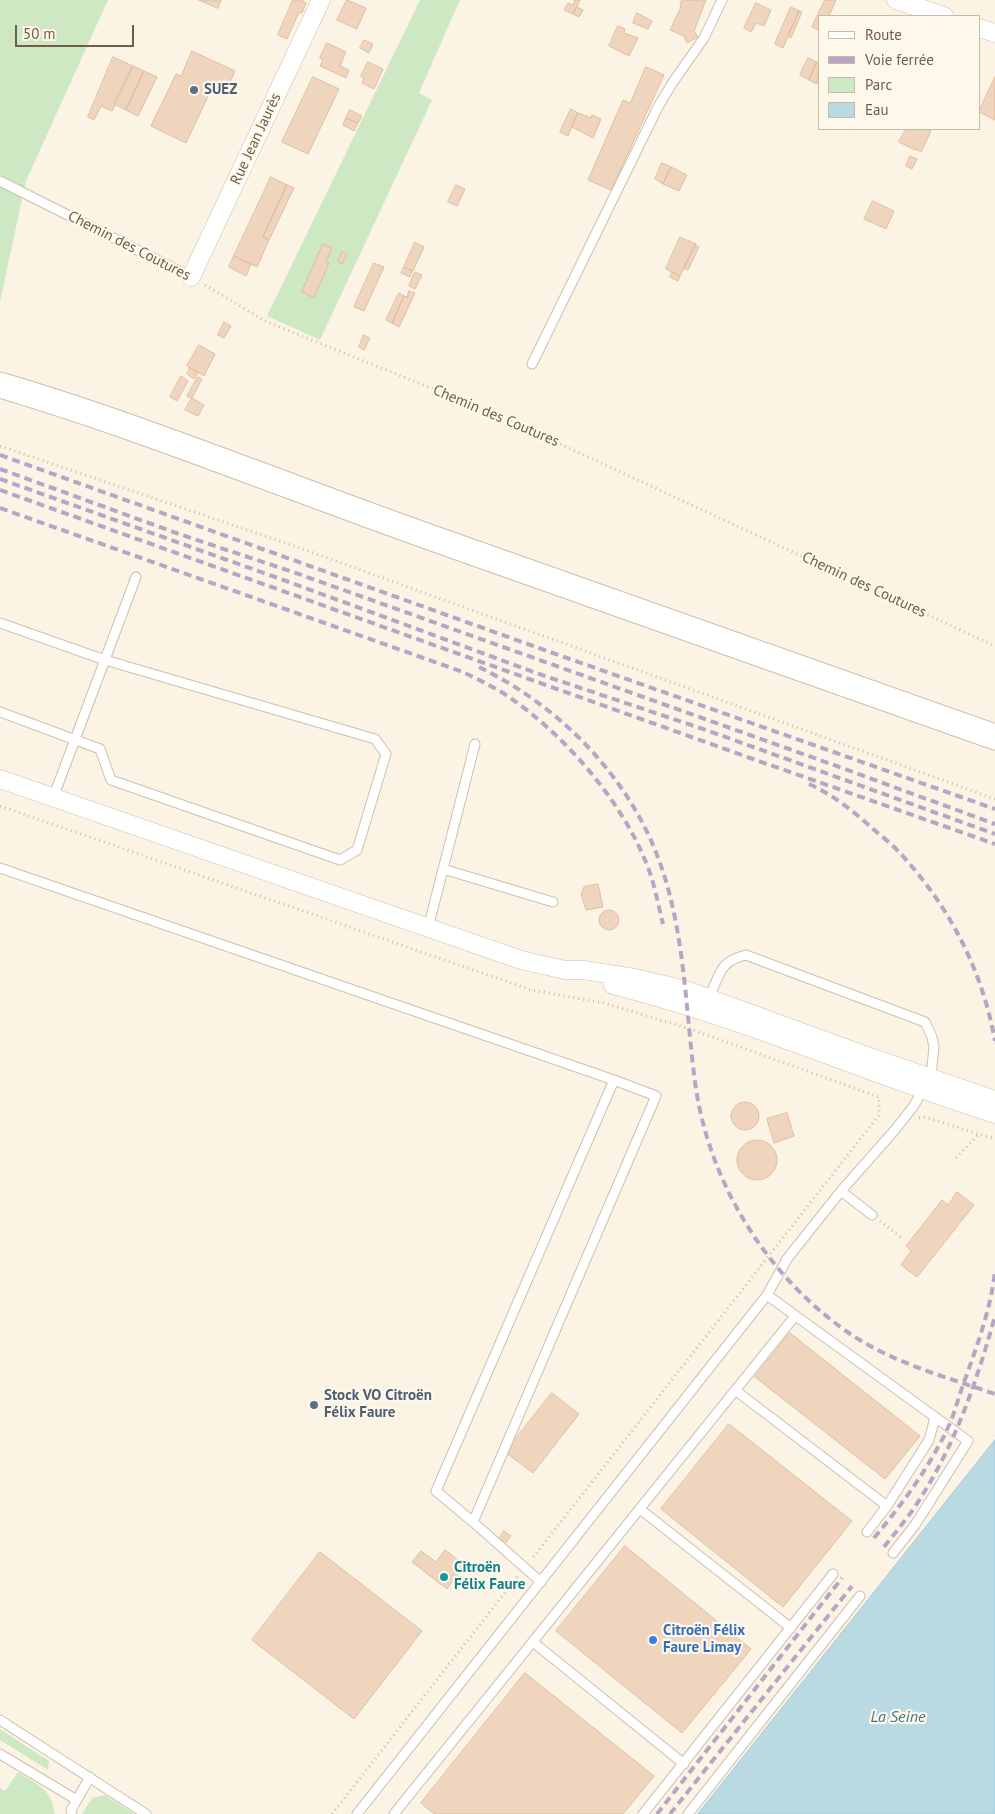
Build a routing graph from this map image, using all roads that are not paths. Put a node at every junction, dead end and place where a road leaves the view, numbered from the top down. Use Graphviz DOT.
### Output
graph roads {
  1 [pos="321,0"];
  2 [pos="722,0"];
  3 [pos="896,0"];
  4 [pos="941,15"];
  5 [pos="980,28"];
  6 [pos="995,34"];
  7 [pos="0,181"];
  8 [pos="191,277"];
  9 [pos="532,364"];
  10 [pos="0,379"];
  11 [pos="0,385"];
  12 [pos="48,400"];
  13 [pos="136,577"];
  14 [pos="0,623"];
  15 [pos="105,660"];
  16 [pos="0,712"];
  17 [pos="995,737"];
  18 [pos="76,740"];
  19 [pos="475,744"];
  20 [pos="0,779"];
  21 [pos="54,798"];
  22 [pos="0,868"];
  23 [pos="443,869"];
  24 [pos="552,902"];
  25 [pos="428,928"];
  26 [pos="565,970"];
  27 [pos="708,998"];
  28 [pos="614,1080"];
  29 [pos="927,1084"];
  30 [pos="995,1100"];
  31 [pos="995,1114"];
  32 [pos="841,1191"];
  33 [pos="872,1215"];
  34 [pos="767,1296"];
  35 [pos="795,1316"];
  36 [pos="735,1390"];
  37 [pos="934,1418"];
  38 [pos="887,1506"];
  39 [pos="640,1509"];
  40 [pos="473,1522"];
  41 [pos="867,1532"];
  42 [pos="893,1553"];
  43 [pos="833,1574"];
  44 [pos="541,1582"];
  45 [pos="860,1596"];
  46 [pos="790,1628"];
  47 [pos="532,1642"];
  48 [pos="0,1720"];
  49 [pos="0,1754"];
  50 [pos="684,1764"];
  51 [pos="90,1777"];
  52 [pos="77,1800"];
  53 [pos="72,1814"];
  54 [pos="146,1814"];
  55 [pos="357,1814"];
  56 [pos="394,1814"];
  57 [pos="643,1814"];
  58 [pos="688,1814"];
  1 -- 8 [label="street, Rue Jean Jaurès"];
  2 -- 9 [label="lane"];
  3 -- 4 [label="street"];
  5 -- 6 [label="street"];
  7 -- 8 [label="lane, Chemin des Coutures"];
  10 -- 12 [label="main road"];
  11 -- 12 [label="main road"];
  12 -- 17 [label="main road"];
  13 -- 15 [label="lane"];
  14 -- 15 [label="lane"];
  15 -- 18 [label="lane"];
  15 -- 18 [label="lane"];
  16 -- 18 [label="lane"];
  18 -- 21 [label="lane"];
  19 -- 23 [label="lane"];
  20 -- 21 [label="street"];
  21 -- 25 [label="street"];
  22 -- 28 [label="lane"];
  23 -- 24 [label="lane"];
  23 -- 25 [label="lane"];
  25 -- 26 [label="street"];
  26 -- 27 [label="street"];
  26 -- 29 [label="street"];
  27 -- 29 [label="street"];
  27 -- 29 [label="lane"];
  28 -- 40 [label="lane"];
  28 -- 40 [label="lane"];
  29 -- 30 [label="street"];
  29 -- 31 [label="street"];
  29 -- 32 [label="lane"];
  32 -- 33 [label="lane"];
  32 -- 34 [label="lane"];
  34 -- 35 [label="lane"];
  34 -- 44 [label="lane"];
  35 -- 36 [label="lane"];
  35 -- 37 [label="lane"];
  36 -- 38 [label="lane"];
  36 -- 39 [label="lane"];
  37 -- 38 [label="lane"];
  37 -- 42 [label="lane"];
  38 -- 41 [label="lane"];
  39 -- 46 [label="lane"];
  39 -- 47 [label="lane"];
  40 -- 44 [label="lane"];
  43 -- 46 [label="lane"];
  44 -- 55 [label="lane"];
  45 -- 58 [label="lane"];
  46 -- 50 [label="lane"];
  47 -- 50 [label="lane"];
  47 -- 56 [label="lane"];
  48 -- 51 [label="lane"];
  49 -- 52 [label="lane"];
  50 -- 57 [label="lane"];
  51 -- 52 [label="lane"];
  51 -- 54 [label="lane"];
  52 -- 53 [label="lane"];
}
